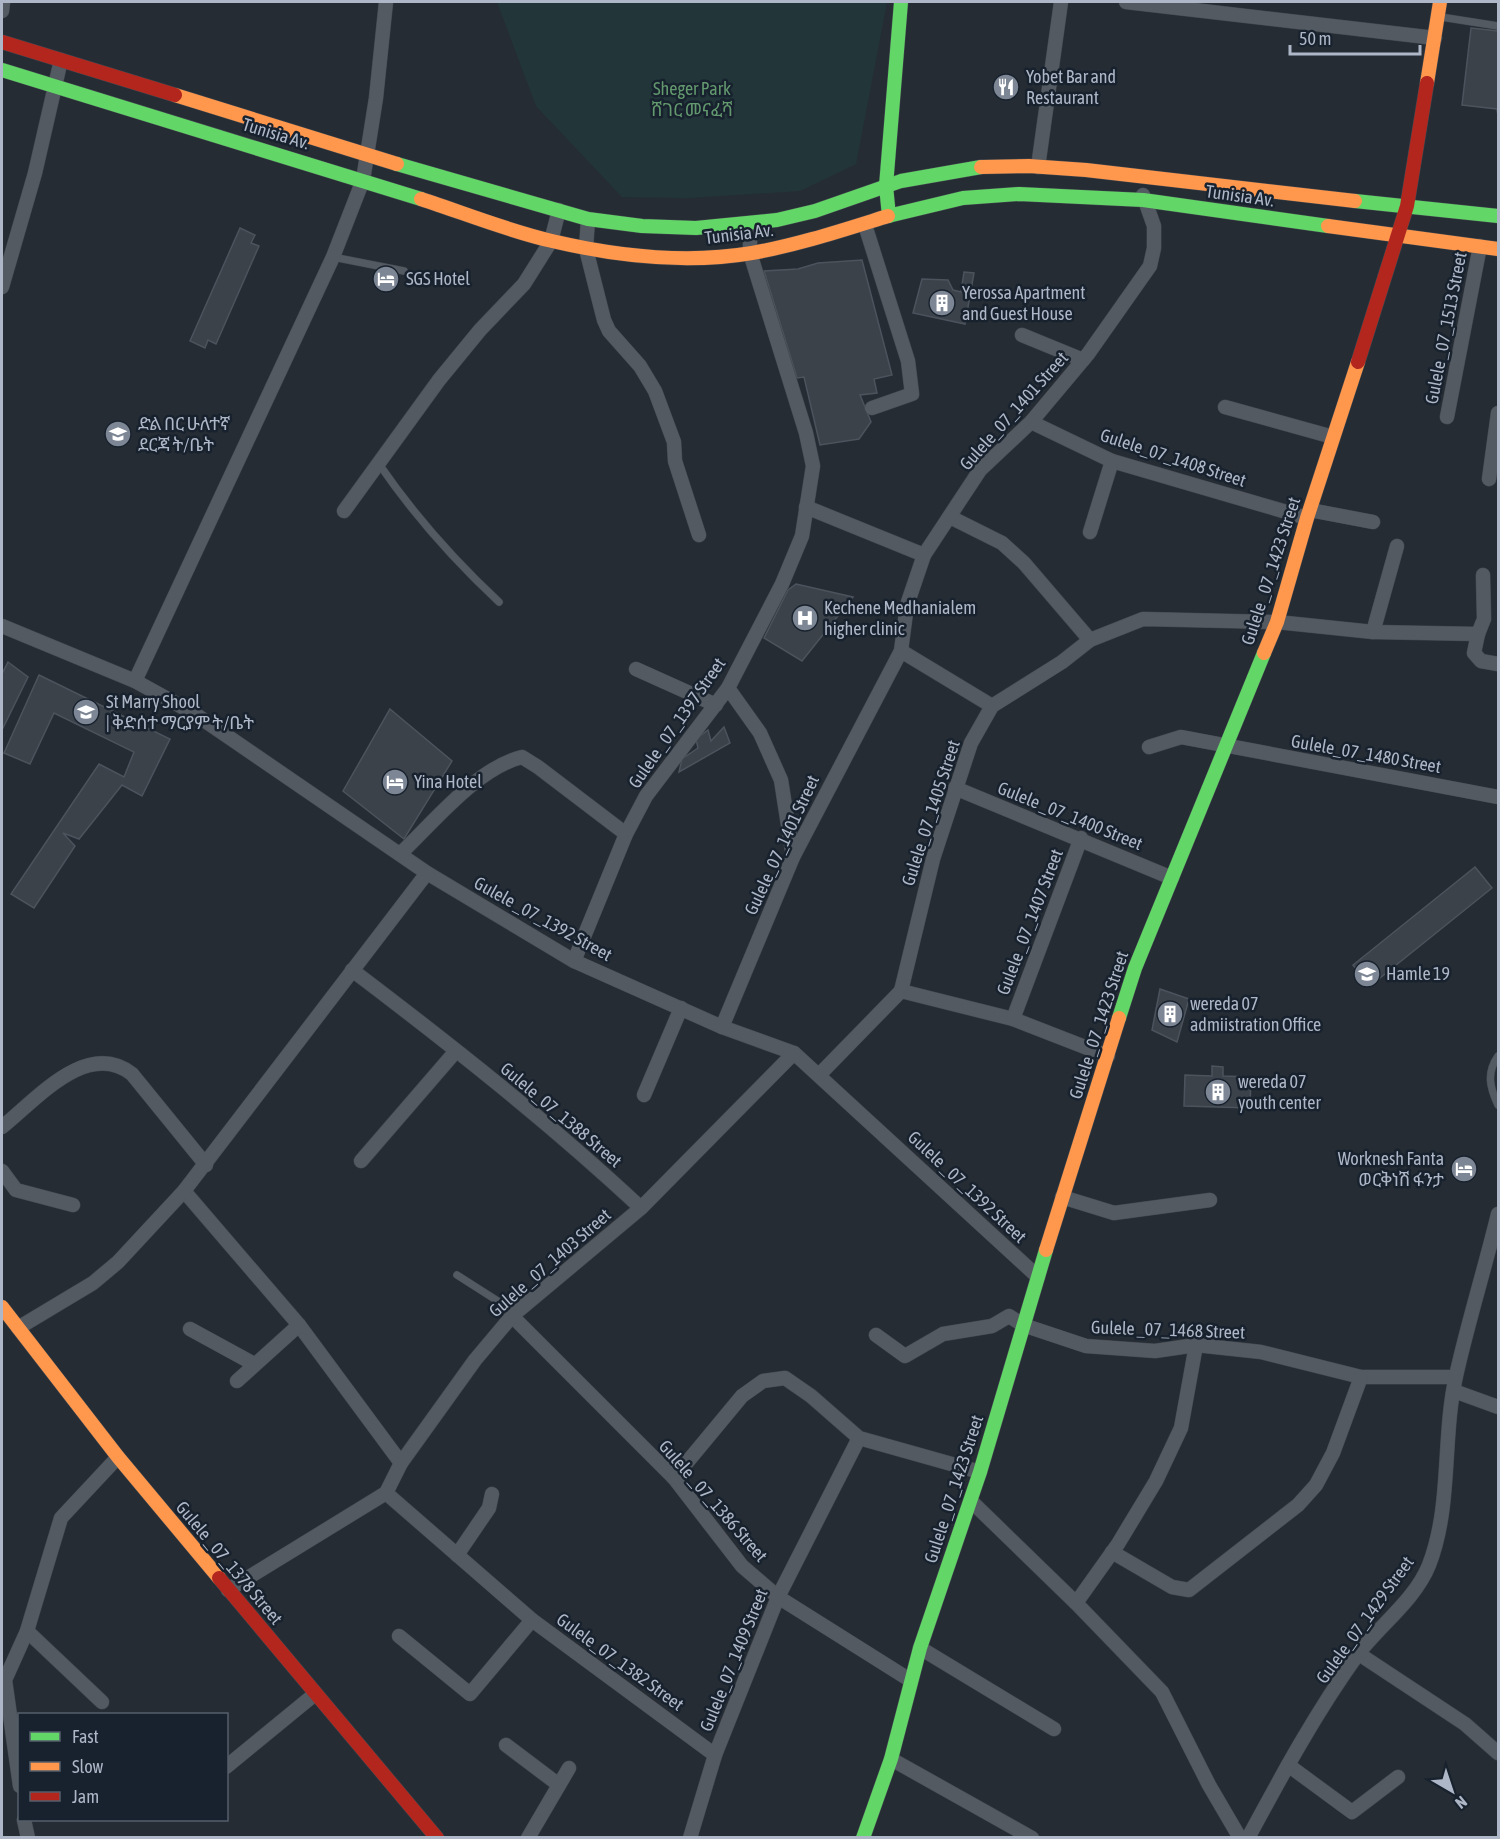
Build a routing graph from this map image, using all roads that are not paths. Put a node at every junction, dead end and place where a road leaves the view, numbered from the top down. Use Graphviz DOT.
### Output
graph roads {
  1 [pos="3,2"];
  2 [pos="386,2"];
  3 [pos="901,2"];
  4 [pos="1061,2"];
  5 [pos="1126,2"];
  6 [pos="1440,2"];
  7 [pos="2,11"];
  8 [pos="1438,17"];
  9 [pos="1498,26"];
  10 [pos="1435,38"];
  11 [pos="2,42"];
  12 [pos="61,60"];
  13 [pos="2,70"];
  14 [pos="57,86"];
  15 [pos="368,155"];
  16 [pos="1038,167"];
  17 [pos="1142,177"];
  18 [pos="363,180"];
  19 [pos="886,186"];
  20 [pos="1143,200"];
  21 [pos="1407,207"];
  22 [pos="559,210"];
  23 [pos="890,216"];
  24 [pos="1498,216"];
  25 [pos="588,219"];
  26 [pos="750,225"];
  27 [pos="865,225"];
  28 [pos="1399,234"];
  29 [pos="551,241"];
  30 [pos="1480,246"];
  31 [pos="586,249"];
  32 [pos="1498,249"];
  33 [pos="750,253"];
  34 [pos="333,257"];
  35 [pos="404,271"];
  36 [pos="2,287"];
  37 [pos="1022,335"];
  38 [pos="1083,360"];
  39 [pos="872,408"];
  40 [pos="1226,408"];
  41 [pos="1498,413"];
  42 [pos="1447,417"];
  43 [pos="1031,422"];
  44 [pos="1333,437"];
  45 [pos="1112,461"];
  46 [pos="379,464"];
  47 [pos="1489,479"];
  48 [pos="806,507"];
  49 [pos="344,511"];
  50 [pos="1308,514"];
  51 [pos="950,517"];
  52 [pos="1373,522"];
  53 [pos="1090,532"];
  54 [pos="699,535"];
  55 [pos="1397,546"];
  56 [pos="924,555"];
  57 [pos="1483,575"];
  58 [pos="499,602"];
  59 [pos="1277,622"];
  60 [pos="2,626"];
  61 [pos="1372,632"];
  62 [pos="1478,634"];
  63 [pos="1090,640"];
  64 [pos="901,651"];
  65 [pos="1498,664"];
  66 [pos="636,669"];
  67 [pos="135,681"];
  68 [pos="728,688"];
  69 [pos="716,705"];
  70 [pos="992,706"];
  71 [pos="1149,747"];
  72 [pos="1226,747"];
  73 [pos="954,788"];
  74 [pos="1498,797"];
  75 [pos="626,834"];
  76 [pos="1081,838"];
  77 [pos="400,854"];
  78 [pos="793,857"];
  79 [pos="427,873"];
  80 [pos="1172,878"];
  81 [pos="574,961"];
  82 [pos="352,970"];
  83 [pos="901,991"];
  84 [pos="681,1008"];
  85 [pos="1013,1019"];
  86 [pos="722,1027"];
  87 [pos="456,1051"];
  88 [pos="794,1053"];
  89 [pos="1108,1056"];
  90 [pos="1498,1056"];
  91 [pos="819,1074"];
  92 [pos="644,1095"];
  93 [pos="1498,1105"];
  94 [pos="2,1127"];
  95 [pos="360,1161"];
  96 [pos="206,1165"];
  97 [pos="2,1172"];
  98 [pos="184,1191"];
  99 [pos="1062,1197"];
  100 [pos="1210,1200"];
  101 [pos="73,1204"];
  102 [pos="641,1208"];
  103 [pos="1498,1214"];
  104 [pos="457,1275"];
  105 [pos="1038,1277"];
  106 [pos="2,1307"];
  107 [pos="514,1314"];
  108 [pos="299,1325"];
  109 [pos="1023,1325"];
  110 [pos="18,1328"];
  111 [pos="190,1329"];
  112 [pos="876,1335"];
  113 [pos="1196,1345"];
  114 [pos="254,1364"];
  115 [pos="1361,1377"];
  116 [pos="237,1381"];
  117 [pos="1455,1384"];
  118 [pos="1498,1407"];
  119 [pos="860,1438"];
  120 [pos="118,1457"];
  121 [pos="401,1463"];
  122 [pos="980,1472"];
  123 [pos="674,1478"];
  124 [pos="386,1493"];
  125 [pos="492,1494"];
  126 [pos="970,1501"];
  127 [pos="1113,1552"];
  128 [pos="457,1555"];
  129 [pos="228,1590"];
  130 [pos="778,1597"];
  131 [pos="1076,1603"];
  132 [pos="532,1620"];
  133 [pos="27,1631"];
  134 [pos="399,1636"];
  135 [pos="920,1648"];
  136 [pos="1359,1654"];
  137 [pos="3,1680"];
  138 [pos="910,1680"];
  139 [pos="315,1694"];
  140 [pos="102,1702"];
  141 [pos="1054,1729"];
  142 [pos="506,1745"];
  143 [pos="1498,1753"];
  144 [pos="715,1755"];
  145 [pos="891,1759"];
  146 [pos="228,1765"];
  147 [pos="1288,1765"];
  148 [pos="569,1768"];
  149 [pos="18,1774"];
  150 [pos="1398,1777"];
  151 [pos="559,1785"];
  152 [pos="24,1821"];
  153 [pos="24,1837"];
  154 [pos="437,1838"];
  155 [pos="528,1838"];
  156 [pos="690,1838"];
  157 [pos="863,1838"];
  158 [pos="1032,1838"];
  159 [pos="1240,1838"];
  160 [pos="1248,1838"];
  1 -- 7 [label="street"];
  2 -- 15 [label="street"];
  3 -- 19 [label="main road"];
  4 -- 16 [label="street"];
  5 -- 10 [label="street"];
  6 -- 8 [label="main road, Gulele _07_1423 Street"];
  8 -- 9 [label="lane"];
  8 -- 10 [label="main road, Gulele _07_1423 Street"];
  10 -- 21 [label="main road, Gulele _07_1423 Street"];
  11 -- 12 [label="main road, Tunisia Av."];
  12 -- 14 [label="street"];
  12 -- 15 [label="main road, Tunisia Av."];
  13 -- 14 [label="main road, Tunisia Av."];
  14 -- 18 [label="main road, Tunisia Av."];
  14 -- 36 [label="street"];
  15 -- 18 [label="street"];
  15 -- 22 [label="main road, Tunisia Av."];
  16 -- 17 [label="main road, Tunisia Av."];
  16 -- 19 [label="main road, Tunisia Av."];
  17 -- 20 [label="street, Gulele_07_1401 Street"];
  17 -- 21 [label="main road, Tunisia Av."];
  18 -- 29 [label="main road, Tunisia Av."];
  18 -- 34 [label="street"];
  19 -- 23 [label="main road"];
  19 -- 26 [label="main road, Tunisia Av."];
  20 -- 23 [label="main road, Tunisia Av."];
  20 -- 28 [label="main road, Tunisia Av."];
  20 -- 38 [label="street, Gulele_07_1401 Street"];
  21 -- 24 [label="main road, Tunisia Av."];
  21 -- 28 [label="main road, Gulele _07_1423 Street"];
  22 -- 25 [label="main road, Tunisia Av."];
  22 -- 29 [label="street"];
  23 -- 27 [label="main road, Tunisia Av."];
  25 -- 26 [label="main road, Tunisia Av."];
  25 -- 31 [label="street"];
  26 -- 33 [label="street, Gulele _07_1397 Street"];
  27 -- 33 [label="main road, Tunisia Av."];
  27 -- 39 [label="street"];
  28 -- 30 [label="main road, Tunisia Av."];
  28 -- 44 [label="main road, Gulele _07_1423 Street"];
  29 -- 31 [label="main road, Tunisia Av."];
  29 -- 46 [label="street"];
  30 -- 32 [label="main road, Tunisia Av."];
  30 -- 42 [label="street, Gulele _07_1513 Street"];
  31 -- 33 [label="main road, Tunisia Av."];
  31 -- 54 [label="street"];
  33 -- 48 [label="street, Gulele _07_1397 Street"];
  34 -- 35 [label="lane"];
  34 -- 67 [label="street"];
  37 -- 38 [label="street"];
  38 -- 43 [label="street, Gulele_07_1401 Street"];
  40 -- 44 [label="street"];
  41 -- 47 [label="street"];
  43 -- 45 [label="street, Gulele_07_1408 Street"];
  43 -- 51 [label="street, Gulele_07_1401 Street"];
  44 -- 50 [label="main road, Gulele _07_1423 Street"];
  45 -- 50 [label="street, Gulele_07_1408 Street"];
  45 -- 53 [label="street"];
  46 -- 49 [label="street"];
  46 -- 58 [label="lane"];
  48 -- 56 [label="street"];
  48 -- 68 [label="street, Gulele _07_1397 Street"];
  50 -- 52 [label="street, Gulele_07_1408 Street"];
  50 -- 59 [label="main road, Gulele _07_1423 Street"];
  51 -- 56 [label="street, Gulele_07_1401 Street"];
  51 -- 63 [label="street"];
  55 -- 61 [label="street"];
  56 -- 64 [label="street, Gulele_07_1401 Street"];
  57 -- 62 [label="street"];
  59 -- 61 [label="street, Gulele_07_1405 Street"];
  59 -- 63 [label="street, Gulele_07_1405 Street"];
  59 -- 72 [label="main road, Gulele _07_1423 Street"];
  60 -- 67 [label="street, Gulele _07_1392 Street"];
  61 -- 62 [label="street, Gulele_07_1405 Street"];
  62 -- 65 [label="street"];
  63 -- 70 [label="street, Gulele_07_1405 Street"];
  64 -- 70 [label="street"];
  64 -- 78 [label="street, Gulele_07_1401 Street"];
  66 -- 69 [label="street"];
  67 -- 77 [label="street, Gulele _07_1392 Street"];
  68 -- 69 [label="street, Gulele _07_1397 Street"];
  68 -- 78 [label="street"];
  69 -- 75 [label="street, Gulele _07_1397 Street"];
  70 -- 73 [label="street, Gulele_07_1405 Street"];
  71 -- 72 [label="street, Gulele_07_1480 Street"];
  72 -- 74 [label="street, Gulele_07_1480 Street"];
  72 -- 80 [label="main road, Gulele _07_1423 Street"];
  73 -- 76 [label="street, Gulele _07_1400 Street"];
  73 -- 83 [label="street, Gulele_07_1405 Street"];
  75 -- 77 [label="street"];
  75 -- 81 [label="street, Gulele _07_1397 Street"];
  76 -- 80 [label="street, Gulele _07_1400 Street"];
  76 -- 85 [label="street, Gulele _07_1407 Street"];
  77 -- 79 [label="street, Gulele _07_1392 Street"];
  78 -- 86 [label="street, Gulele_07_1401 Street"];
  79 -- 81 [label="street, Gulele _07_1392 Street"];
  79 -- 82 [label="street"];
  80 -- 89 [label="main road, Gulele _07_1423 Street"];
  81 -- 84 [label="street, Gulele _07_1392 Street"];
  82 -- 87 [label="street, Gulele_07_1388 Street"];
  82 -- 96 [label="street"];
  83 -- 85 [label="street"];
  83 -- 91 [label="street"];
  84 -- 86 [label="street, Gulele _07_1392 Street"];
  84 -- 92 [label="street"];
  85 -- 89 [label="street"];
  86 -- 88 [label="street, Gulele _07_1392 Street"];
  87 -- 95 [label="street"];
  87 -- 102 [label="street, Gulele_07_1388 Street"];
  88 -- 91 [label="street, Gulele _07_1392 Street"];
  88 -- 102 [label="street, Gulele _07_1403 Street"];
  89 -- 99 [label="main road, Gulele _07_1423 Street"];
  90 -- 93 [label="lane"];
  91 -- 105 [label="street, Gulele _07_1392 Street"];
  94 -- 96 [label="street"];
  96 -- 98 [label="street"];
  97 -- 101 [label="street"];
  98 -- 108 [label="street"];
  98 -- 110 [label="street"];
  99 -- 100 [label="street"];
  99 -- 105 [label="main road, Gulele _07_1423 Street"];
  102 -- 107 [label="street, Gulele _07_1403 Street"];
  103 -- 117 [label="street, Gulele_07_1429 Street"];
  104 -- 107 [label="lane"];
  105 -- 109 [label="main road, Gulele _07_1423 Street"];
  106 -- 110 [label="main road, Gulele _07_1378 Street"];
  107 -- 121 [label="street, Gulele _07_1403 Street"];
  107 -- 123 [label="street, Gulele _07_1386 Street"];
  108 -- 114 [label="street"];
  108 -- 121 [label="street"];
  109 -- 112 [label="street, Gulele _07_1468 Street"];
  109 -- 113 [label="street, Gulele _07_1468 Street"];
  109 -- 122 [label="main road, Gulele _07_1423 Street"];
  110 -- 120 [label="main road, Gulele _07_1378 Street"];
  111 -- 114 [label="street"];
  113 -- 115 [label="street, Gulele _07_1468 Street"];
  113 -- 127 [label="street"];
  114 -- 116 [label="street"];
  115 -- 117 [label="street, Gulele _07_1468 Street"];
  115 -- 127 [label="street"];
  117 -- 118 [label="street"];
  117 -- 136 [label="street, Gulele_07_1429 Street"];
  119 -- 122 [label="street"];
  119 -- 123 [label="street"];
  119 -- 130 [label="street, Gulele_07_1409 Street"];
  120 -- 129 [label="main road, Gulele _07_1378 Street"];
  120 -- 133 [label="street"];
  121 -- 124 [label="street, Gulele _07_1403 Street"];
  122 -- 126 [label="main road, Gulele _07_1423 Street"];
  123 -- 130 [label="street, Gulele _07_1386 Street"];
  124 -- 128 [label="street, Gulele_07_1382 Street"];
  124 -- 129 [label="street"];
  125 -- 128 [label="street"];
  126 -- 131 [label="street"];
  126 -- 135 [label="main road, Gulele _07_1423 Street"];
  127 -- 131 [label="street"];
  128 -- 132 [label="street, Gulele_07_1382 Street"];
  129 -- 139 [label="main road, Gulele _07_1378 Street"];
  130 -- 138 [label="street, Gulele _07_1386 Street"];
  130 -- 144 [label="street, Gulele_07_1409 Street"];
  131 -- 159 [label="street"];
  132 -- 134 [label="street, Gulele_07_1382 Street"];
  132 -- 144 [label="street, Gulele_07_1382 Street"];
  133 -- 137 [label="street"];
  133 -- 140 [label="street"];
  135 -- 138 [label="main road, Gulele _07_1423 Street"];
  135 -- 141 [label="street"];
  136 -- 143 [label="street"];
  136 -- 147 [label="street, Gulele_07_1429 Street"];
  137 -- 149 [label="street"];
  138 -- 145 [label="main road, Gulele _07_1423 Street"];
  139 -- 146 [label="street"];
  139 -- 154 [label="main road, Gulele _07_1378 Street"];
  142 -- 151 [label="street"];
  144 -- 156 [label="street, Gulele_07_1409 Street"];
  145 -- 157 [label="main road, Gulele _07_1423 Street"];
  145 -- 158 [label="street"];
  147 -- 150 [label="street"];
  147 -- 160 [label="street, Gulele_07_1429 Street"];
  148 -- 151 [label="street"];
  151 -- 155 [label="street"];
  152 -- 153 [label="street"];
}
